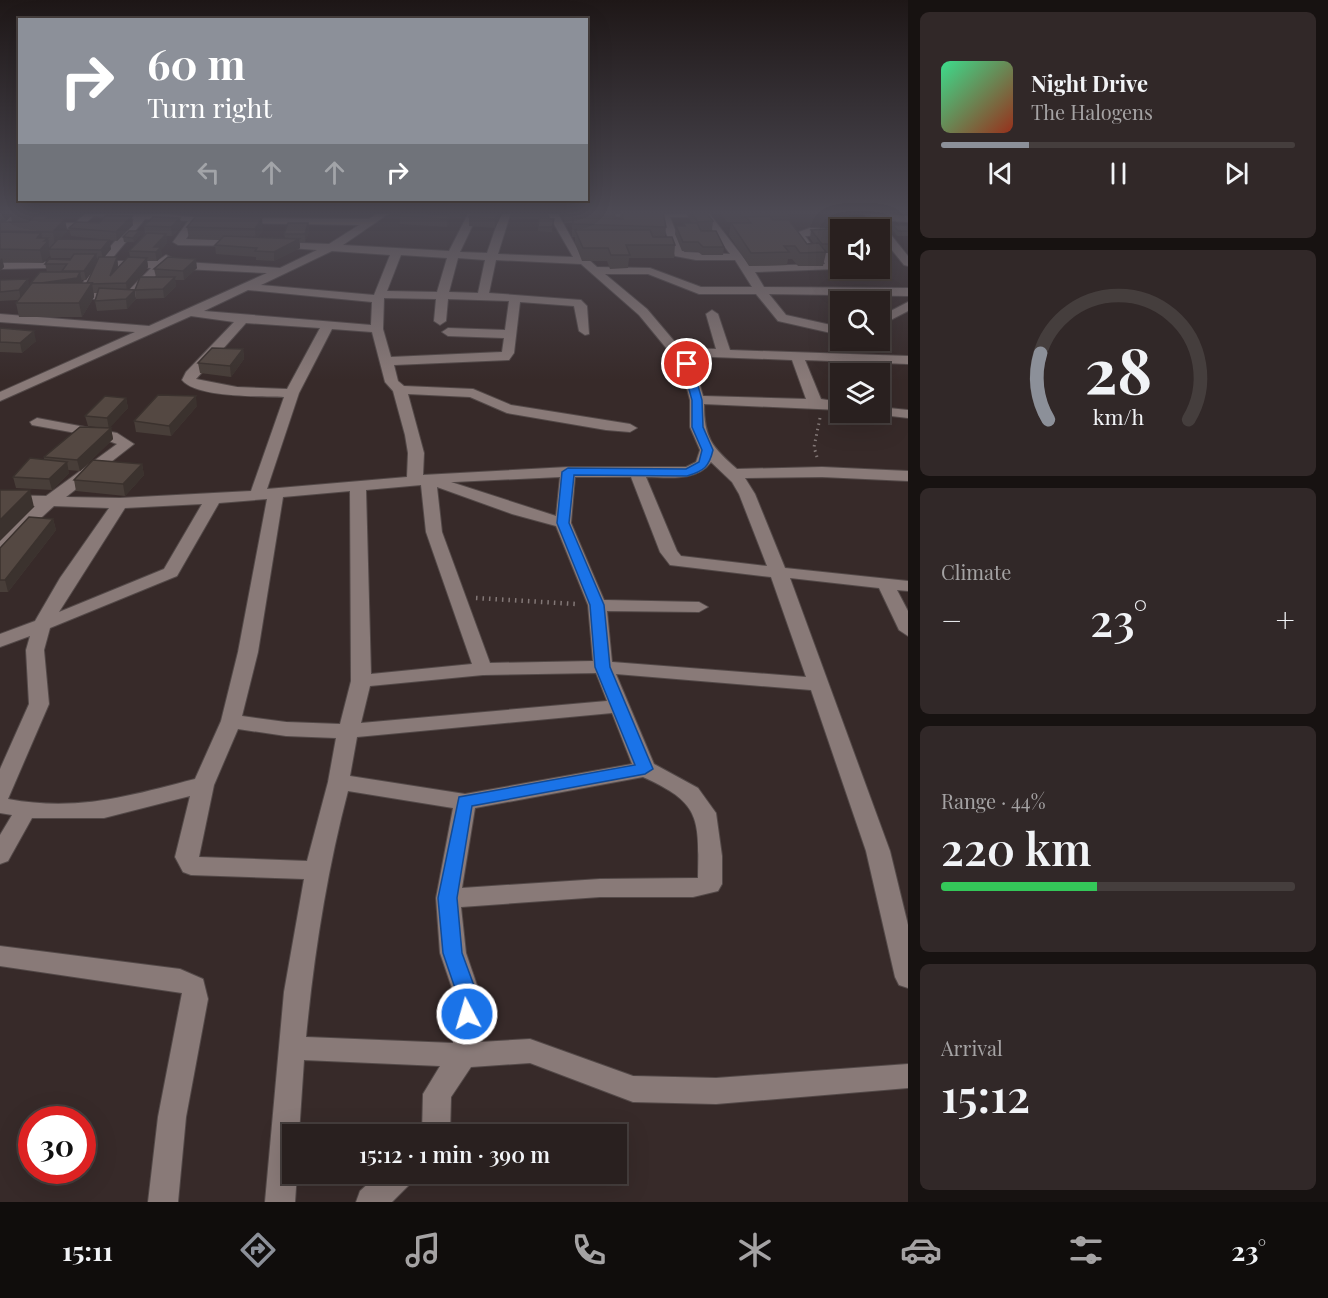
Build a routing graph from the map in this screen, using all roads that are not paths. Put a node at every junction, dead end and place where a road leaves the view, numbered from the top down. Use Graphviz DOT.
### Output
graph roads {
  1 [pos="100,268"];
  2 [pos="157,268"];
  3 [pos="238,268"];
  4 [pos="288,268"];
  5 [pos="391,268"];
  6 [pos="448,268"];
  7 [pos="489,268"];
  8 [pos="590,268"];
  9 [pos="609,268"];
  10 [pos="671,268"];
  11 [pos="786,268"];
  12 [pos="747,269"];
  13 [pos="282,271"];
  14 [pos="660,273"];
  15 [pos="248,287"];
  16 [pos="760,291"];
  17 [pos="908,292"];
  18 [pos="441,296"];
  19 [pos="483,296"];
  20 [pos="379,297"];
  21 [pos="515,298"];
  22 [pos="908,306"];
  23 [pos="297,308"];
  24 [pos="192,313"];
  25 [pos="712,314"];
  26 [pos="890,316"];
  27 [pos="0,318"];
  28 [pos="243,319"];
  29 [pos="328,325"];
  30 [pos="377,328"];
  31 [pos="830,329"];
  32 [pos="150,330"];
  33 [pos="585,331"];
  34 [pos="510,334"];
  35 [pos="830,351"];
  36 [pos="678,352"];
  37 [pos="724,353"];
  38 [pos="797,356"];
  39 [pos="818,358"];
  40 [pos="908,360"];
  41 [pos="385,361"];
  42 [pos="400,390"];
  43 [pos="292,393"];
  44 [pos="0,398"];
  45 [pos="697,400"];
  46 [pos="814,403"];
  47 [pos="830,405"];
  48 [pos="890,412"];
  49 [pos="908,414"];
  50 [pos="37,422"];
  51 [pos="630,428"];
  52 [pos="708,450"];
  53 [pos="636,471"];
  54 [pos="568,472"];
  55 [pos="733,474"];
  56 [pos="908,476"];
  57 [pos="422,479"];
  58 [pos="358,485"];
  59 [pos="267,493"];
  60 [pos="213,499"];
  61 [pos="0,500"];
  62 [pos="50,501"];
  63 [pos="120,503"];
  64 [pos="563,523"];
  65 [pos="0,546"];
  66 [pos="779,573"];
  67 [pos="885,584"];
  68 [pos="908,586"];
  69 [pos="597,605"];
  70 [pos="699,607"];
  71 [pos="42,626"];
  72 [pos="908,630"];
  73 [pos="0,641"];
  74 [pos="603,667"];
  75 [pos="483,669"];
  76 [pos="361,681"];
  77 [pos="819,684"];
  78 [pos="620,706"];
  79 [pos="231,722"];
  80 [pos="349,731"];
  81 [pos="645,769"];
  82 [pos="339,782"];
  83 [pos="202,785"];
  84 [pos="0,794"];
  85 [pos="465,802"];
  86 [pos="0,806"];
  87 [pos="26,810"];
  88 [pos="0,855"];
  89 [pos="316,870"];
  90 [pos="448,898"];
  91 [pos="0,956"];
  92 [pos="908,977"];
  93 [pos="291,1048"];
  94 [pos="463,1055"];
  95 [pos="908,1076"];
  96 [pos="436,1124"];
  97 [pos="390,1184"];
  98 [pos="163,1202"];
  99 [pos="280,1202"];
  100 [pos="371,1202"];
  1 -- 2 [label="street"];
  3 -- 13 [label="street"];
  4 -- 13 [label="street"];
  5 -- 20 [label="street"];
  6 -- 18 [label="street"];
  7 -- 19 [label="street"];
  8 -- 36 [label="street"];
  9 -- 14 [label="street"];
  10 -- 14 [label="street"];
  11 -- 12 [label="street"];
  12 -- 16 [label="street"];
  13 -- 15 [label="street"];
  14 -- 16 [label="street"];
  15 -- 23 [label="street"];
  15 -- 24 [label="street"];
  16 -- 17 [label="street"];
  16 -- 31 [label="street"];
  18 -- 19 [label="street"];
  18 -- 20 [label="street"];
  18 -- 34 [label="street"];
  19 -- 21 [label="street"];
  20 -- 23 [label="street"];
  20 -- 30 [label="street"];
  21 -- 33 [label="street"];
  21 -- 34 [label="street"];
  22 -- 26 [label="street"];
  23 -- 28 [label="street"];
  23 -- 29 [label="street"];
  24 -- 28 [label="street"];
  24 -- 32 [label="street"];
  25 -- 37 [label="street"];
  27 -- 32 [label="street"];
  28 -- 43 [label="street"];
  29 -- 30 [label="street"];
  29 -- 43 [label="street"];
  30 -- 41 [label="street"];
  32 -- 44 [label="street"];
  34 -- 41 [label="street"];
  35 -- 39 [label="street"];
  36 -- 37 [label="street"];
  36 -- 45 [label="street"];
  37 -- 38 [label="street"];
  38 -- 39 [label="street"];
  38 -- 46 [label="street"];
  39 -- 40 [label="street"];
  41 -- 42 [label="street"];
  42 -- 51 [label="street"];
  42 -- 57 [label="street"];
  43 -- 59 [label="street"];
  45 -- 46 [label="street"];
  45 -- 52 [label="street"];
  46 -- 47 [label="street"];
  48 -- 49 [label="street"];
  50 -- 62 [label="street"];
  52 -- 53 [label="street"];
  52 -- 55 [label="street"];
  53 -- 54 [label="street"];
  53 -- 66 [label="street"];
  54 -- 57 [label="street"];
  54 -- 64 [label="street"];
  55 -- 56 [label="street"];
  55 -- 66 [label="street"];
  57 -- 58 [label="street"];
  57 -- 64 [label="street"];
  57 -- 75 [label="street"];
  58 -- 59 [label="street"];
  58 -- 76 [label="street"];
  59 -- 60 [label="street"];
  59 -- 79 [label="street"];
  60 -- 63 [label="street"];
  60 -- 71 [label="street"];
  61 -- 62 [label="street"];
  62 -- 63 [label="street"];
  62 -- 65 [label="street"];
  63 -- 71 [label="street"];
  64 -- 69 [label="street"];
  66 -- 67 [label="street"];
  66 -- 77 [label="street"];
  67 -- 68 [label="street"];
  67 -- 72 [label="street"];
  69 -- 70 [label="street"];
  69 -- 74 [label="street"];
  71 -- 73 [label="street"];
  71 -- 84 [label="street"];
  74 -- 75 [label="street"];
  74 -- 77 [label="street"];
  74 -- 78 [label="street"];
  75 -- 76 [label="street"];
  76 -- 80 [label="street"];
  77 -- 92 [label="street"];
  78 -- 80 [label="street"];
  78 -- 81 [label="street"];
  79 -- 80 [label="street"];
  79 -- 83 [label="street"];
  80 -- 82 [label="street"];
  81 -- 85 [label="street"];
  81 -- 90 [label="street"];
  82 -- 85 [label="street"];
  82 -- 89 [label="street"];
  83 -- 87 [label="street"];
  83 -- 89 [label="street"];
  85 -- 90 [label="street"];
  86 -- 87 [label="street"];
  87 -- 88 [label="street"];
  89 -- 93 [label="street"];
  90 -- 94 [label="street"];
  91 -- 98 [label="street"];
  93 -- 94 [label="street"];
  93 -- 99 [label="street"];
  94 -- 95 [label="street"];
  94 -- 96 [label="street"];
  97 -- 100 [label="street"];
}
